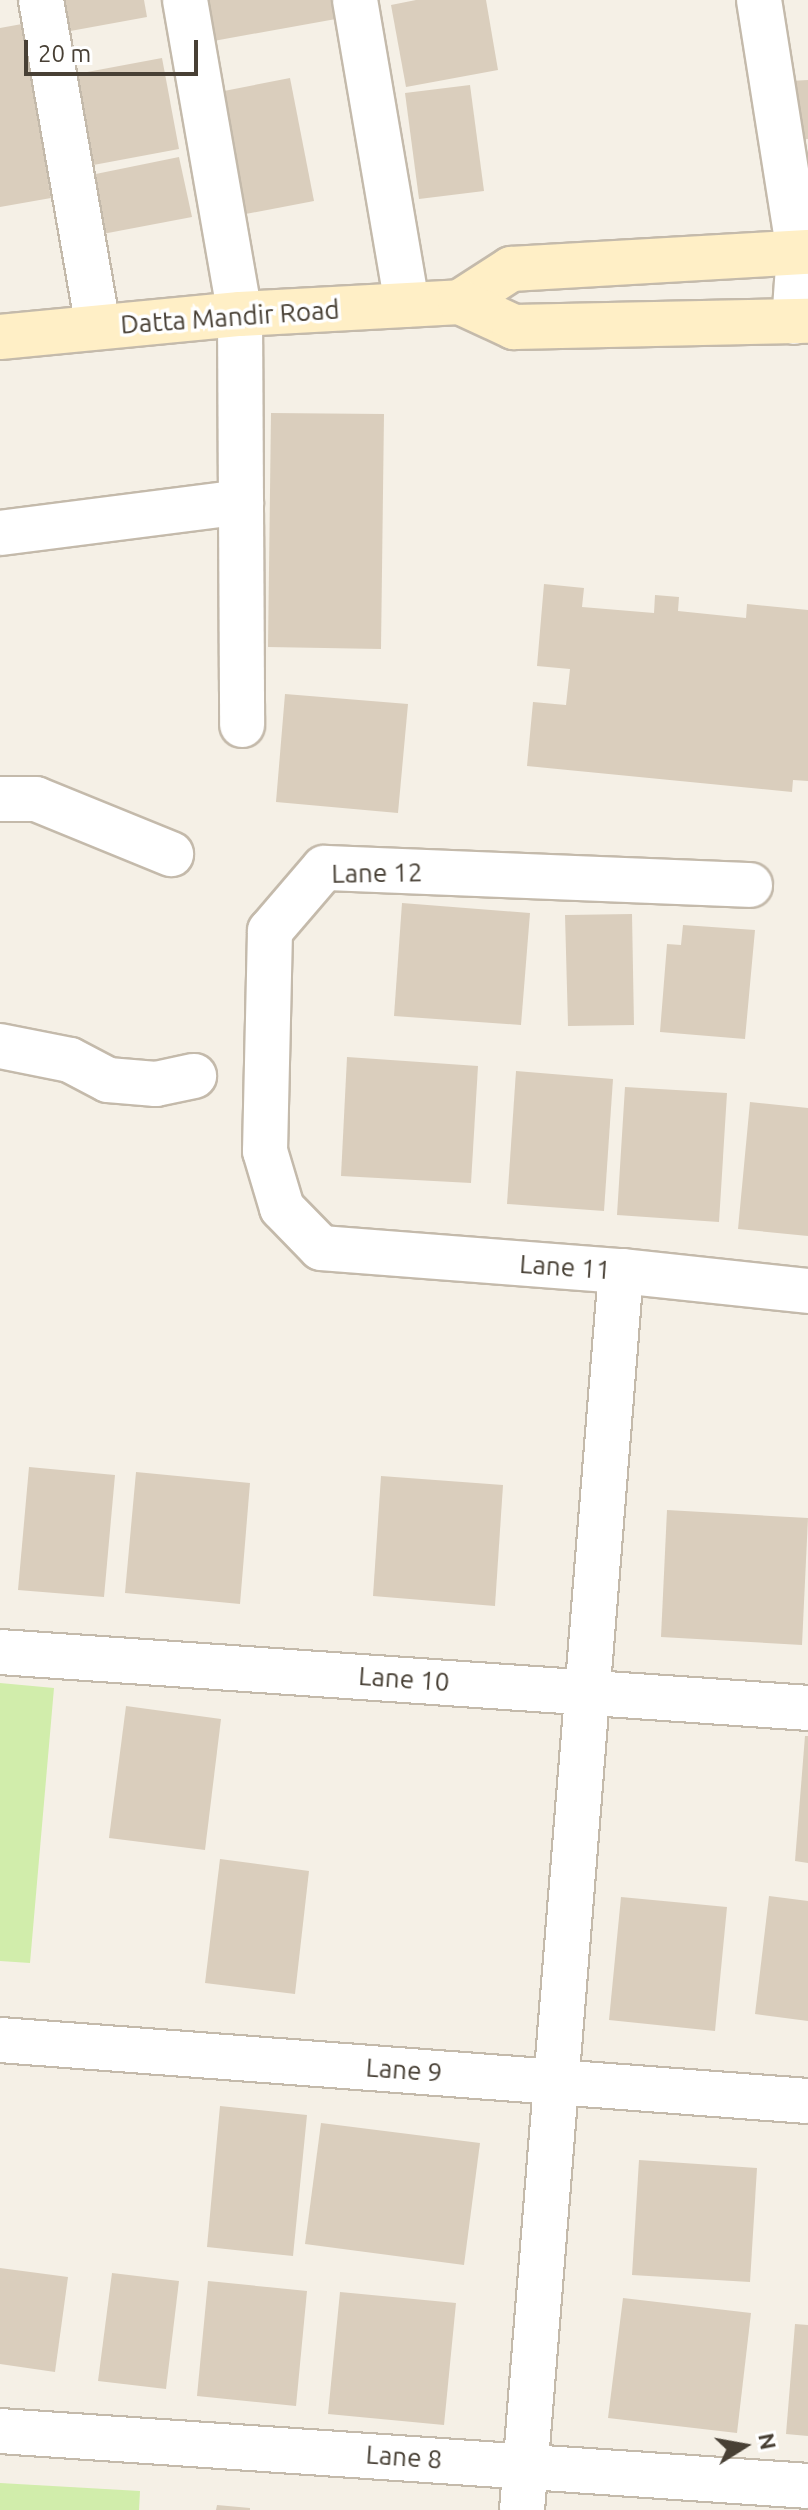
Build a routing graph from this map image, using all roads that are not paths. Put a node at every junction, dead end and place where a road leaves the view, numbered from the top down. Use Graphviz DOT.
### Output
graph roads {
  1 [pos="41,0"];
  2 [pos="185,0"];
  3 [pos="355,0"];
  4 [pos="759,0"];
  5 [pos="803,252"];
  6 [pos="460,302"];
  7 [pos="407,305"];
  8 [pos="240,314"];
  9 [pos="801,321"];
  10 [pos="98,327"];
  11 [pos="0,337"];
  12 [pos="241,502"];
  13 [pos="0,533"];
  14 [pos="242,725"];
  15 [pos="0,799"];
  16 [pos="171,854"];
  17 [pos="750,885"];
  18 [pos="0,1046"];
  19 [pos="194,1076"];
  20 [pos="321,1248"];
  21 [pos="621,1271"];
  22 [pos="808,1291"];
  23 [pos="0,1652"];
  24 [pos="587,1691"];
  25 [pos="808,1708"];
  26 [pos="0,2040"];
  27 [pos="556,2081"];
  28 [pos="808,2101"];
  29 [pos="0,2431"];
  30 [pos="525,2464"];
  31 [pos="808,2486"];
  32 [pos="522,2510"];
  1 -- 10 [label="street"];
  2 -- 8 [label="street"];
  3 -- 7 [label="street"];
  4 -- 5 [label="street"];
  5 -- 6 [label="main road, Datta Mandir Road"];
  5 -- 9 [label="street"];
  6 -- 7 [label="main road, Datta Mandir Road"];
  6 -- 9 [label="main road, Datta Mandir Road"];
  7 -- 8 [label="main road, Datta Mandir Road"];
  8 -- 10 [label="main road, Datta Mandir Road"];
  8 -- 12 [label="street"];
  10 -- 11 [label="main road, Datta Mandir Road"];
  12 -- 13 [label="street"];
  12 -- 14 [label="street"];
  15 -- 16 [label="street"];
  17 -- 20 [label="street, Lane 12"];
  18 -- 19 [label="street"];
  20 -- 21 [label="street, Lane 11"];
  21 -- 22 [label="street, Lane 11"];
  21 -- 24 [label="street"];
  23 -- 24 [label="street, Lane 10"];
  24 -- 25 [label="street, Lane 10"];
  24 -- 27 [label="street"];
  26 -- 27 [label="street, Lane 9"];
  27 -- 28 [label="street, Lane 9"];
  27 -- 30 [label="street"];
  29 -- 30 [label="street, Lane 8"];
  30 -- 31 [label="street, Lane 8"];
  30 -- 32 [label="street"];
}
